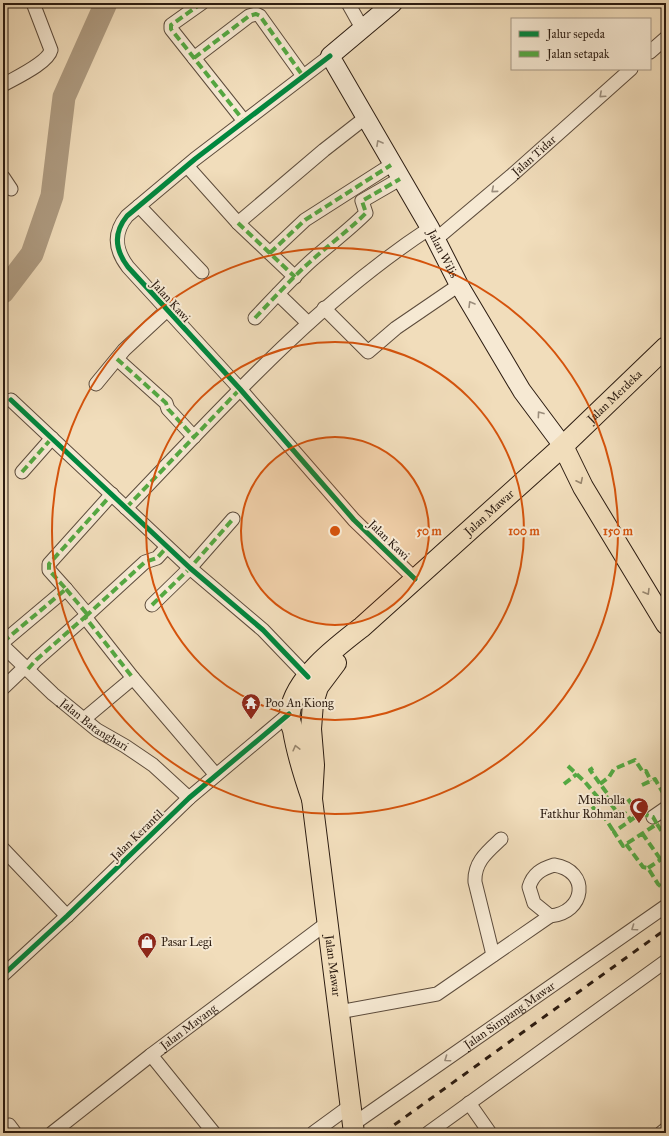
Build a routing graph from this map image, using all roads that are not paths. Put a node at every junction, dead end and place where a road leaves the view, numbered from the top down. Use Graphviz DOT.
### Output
graph roads {
  1 [pos="33,3"];
  2 [pos="202,3"];
  3 [pos="348,3"];
  4 [pos="393,3"];
  5 [pos="362,28"];
  6 [pos="666,38"];
  7 [pos="651,51"];
  8 [pos="330,56"];
  9 [pos="194,58"];
  10 [pos="630,70"];
  11 [pos="303,76"];
  12 [pos="3,85"];
  13 [pos="365,118"];
  14 [pos="244,121"];
  15 [pos="187,166"];
  16 [pos="396,172"];
  17 [pos="3,177"];
  18 [pos="11,189"];
  19 [pos="139,206"];
  20 [pos="238,223"];
  21 [pos="432,234"];
  22 [pos="270,253"];
  23 [pos="202,272"];
  24 [pos="295,277"];
  25 [pos="459,285"];
  26 [pos="278,294"];
  27 [pos="324,308"];
  28 [pos="166,311"];
  29 [pos="255,318"];
  30 [pos="308,323"];
  31 [pos="666,347"];
  32 [pos="117,359"];
  33 [pos="96,384"];
  34 [pos="240,389"];
  35 [pos="11,400"];
  36 [pos="194,437"];
  37 [pos="52,438"];
  38 [pos="563,446"];
  39 [pos="22,472"];
  40 [pos="112,494"];
  41 [pos="126,508"];
  42 [pos="232,519"];
  43 [pos="167,547"];
  44 [pos="190,568"];
  45 [pos="415,579"];
  46 [pos="66,589"];
  47 [pos="152,605"];
  48 [pos="86,615"];
  49 [pos="666,624"];
  50 [pos="362,627"];
  51 [pos="3,642"];
  52 [pos="3,646"];
  53 [pos="27,668"];
  54 [pos="308,677"];
  55 [pos="133,678"];
  56 [pos="3,688"];
  57 [pos="289,714"];
  58 [pos="84,719"];
  59 [pos="216,775"];
  60 [pos="189,798"];
  61 [pos="312,799"];
  62 [pos="666,808"];
  63 [pos="653,817"];
  64 [pos="501,839"];
  65 [pos="3,850"];
  66 [pos="666,906"];
  67 [pos="67,916"];
  68 [pos="550,916"];
  69 [pos="327,923"];
  70 [pos="493,955"];
  71 [pos="666,961"];
  72 [pos="5,971"];
  73 [pos="339,1012"];
  74 [pos="151,1055"];
  75 [pos="470,1103"];
  76 [pos="350,1106"];
  77 [pos="353,1129"];
  78 [pos="666,1129"];
  79 [pos="52,1133"];
  80 [pos="214,1133"];
  81 [pos="313,1133"];
  82 [pos="428,1133"];
  83 [pos="490,1133"];
  84 [pos="661,1133"];
  1 -- 12 [label="street"];
  2 -- 9 [label="street"];
  3 -- 5 [label="street"];
  4 -- 5 [label="main road"];
  5 -- 8 [label="main road"];
  6 -- 7 [label="street"];
  8 -- 11 [label="street, Jalan Kawi"];
  8 -- 13 [label="main road, Jalan Wilis"];
  9 -- 11 [label="street"];
  9 -- 14 [label="street"];
  10 -- 21 [label="street, Jalan Tidar, one-way"];
  11 -- 14 [label="street, Jalan Kawi"];
  16 -- 13 [label="main road, Jalan Wilis, one-way"];
  13 -- 20 [label="street"];
  14 -- 15 [label="street, Jalan Kawi"];
  15 -- 19 [label="street, Jalan Kawi"];
  15 -- 20 [label="street"];
  16 -- 21 [label="main road, Jalan Wilis"];
  16 -- 22 [label="street"];
  16 -- 24 [label="street"];
  17 -- 18 [label="street"];
  19 -- 23 [label="street"];
  19 -- 28 [label="street, Jalan Kawi"];
  20 -- 22 [label="street"];
  21 -- 25 [label="main road, Jalan Wilis"];
  21 -- 27 [label="street, Jalan Tidar"];
  22 -- 24 [label="street"];
  24 -- 26 [label="street"];
  25 -- 27 [label="street"];
  38 -- 25 [label="main road, Jalan Wilis, one-way"];
  26 -- 29 [label="street"];
  26 -- 30 [label="street"];
  27 -- 30 [label="street, Jalan Tidar"];
  28 -- 32 [label="street"];
  28 -- 34 [label="street, Jalan Kawi"];
  30 -- 34 [label="street, Jalan Tidar"];
  31 -- 38 [label="main road, Jalan Merdeka"];
  32 -- 33 [label="street"];
  32 -- 36 [label="street"];
  34 -- 36 [label="street, Jalan Tidar"];
  34 -- 45 [label="street, Jalan Kawi"];
  35 -- 37 [label="street"];
  36 -- 41 [label="street, Jalan Tidar"];
  37 -- 39 [label="street"];
  37 -- 40 [label="street"];
  38 -- 45 [label="main road, Jalan Mawar"];
  38 -- 49 [label="main road, one-way"];
  40 -- 41 [label="street"];
  40 -- 46 [label="street"];
  41 -- 43 [label="street"];
  42 -- 44 [label="street"];
  43 -- 44 [label="street"];
  43 -- 48 [label="street"];
  44 -- 47 [label="street"];
  44 -- 54 [label="street"];
  45 -- 50 [label="main road, Jalan Mawar"];
  46 -- 48 [label="street"];
  46 -- 51 [label="street"];
  48 -- 53 [label="street"];
  48 -- 55 [label="street"];
  50 -- 54 [label="main road, Jalan Mawar"];
  50 -- 61 [label="main road, Jalan Mawar"];
  52 -- 53 [label="street, Jalan Batanghari"];
  53 -- 56 [label="street"];
  53 -- 58 [label="street, Jalan Batanghari"];
  54 -- 57 [label="main road, Jalan Mawar"];
  55 -- 58 [label="street"];
  55 -- 59 [label="street"];
  57 -- 59 [label="street, Jalan Kerantil"];
  61 -- 57 [label="main road, Jalan Mawar, one-way"];
  58 -- 60 [label="street, Jalan Batanghari"];
  59 -- 60 [label="street, Jalan Kerantil"];
  60 -- 67 [label="street, Jalan Kerantil"];
  61 -- 69 [label="main road, Jalan Mawar"];
  62 -- 63 [label="street"];
  64 -- 70 [label="street"];
  65 -- 67 [label="street"];
  66 -- 77 [label="street, Jalan Simpang Mawar, one-way"];
  67 -- 72 [label="street, Jalan Kerantil"];
  68 -- 70 [label="street"];
  69 -- 73 [label="main road, Jalan Mawar"];
  69 -- 74 [label="street, Jalan Mayang"];
  70 -- 73 [label="street"];
  71 -- 75 [label="street"];
  73 -- 76 [label="main road, Jalan Mawar"];
  74 -- 79 [label="street, Jalan Mayang"];
  74 -- 80 [label="street"];
  75 -- 82 [label="street"];
  75 -- 83 [label="street"];
  76 -- 77 [label="main road, Jalan Mawar"];
  76 -- 81 [label="street"];
  78 -- 84 [label="street"];
}
